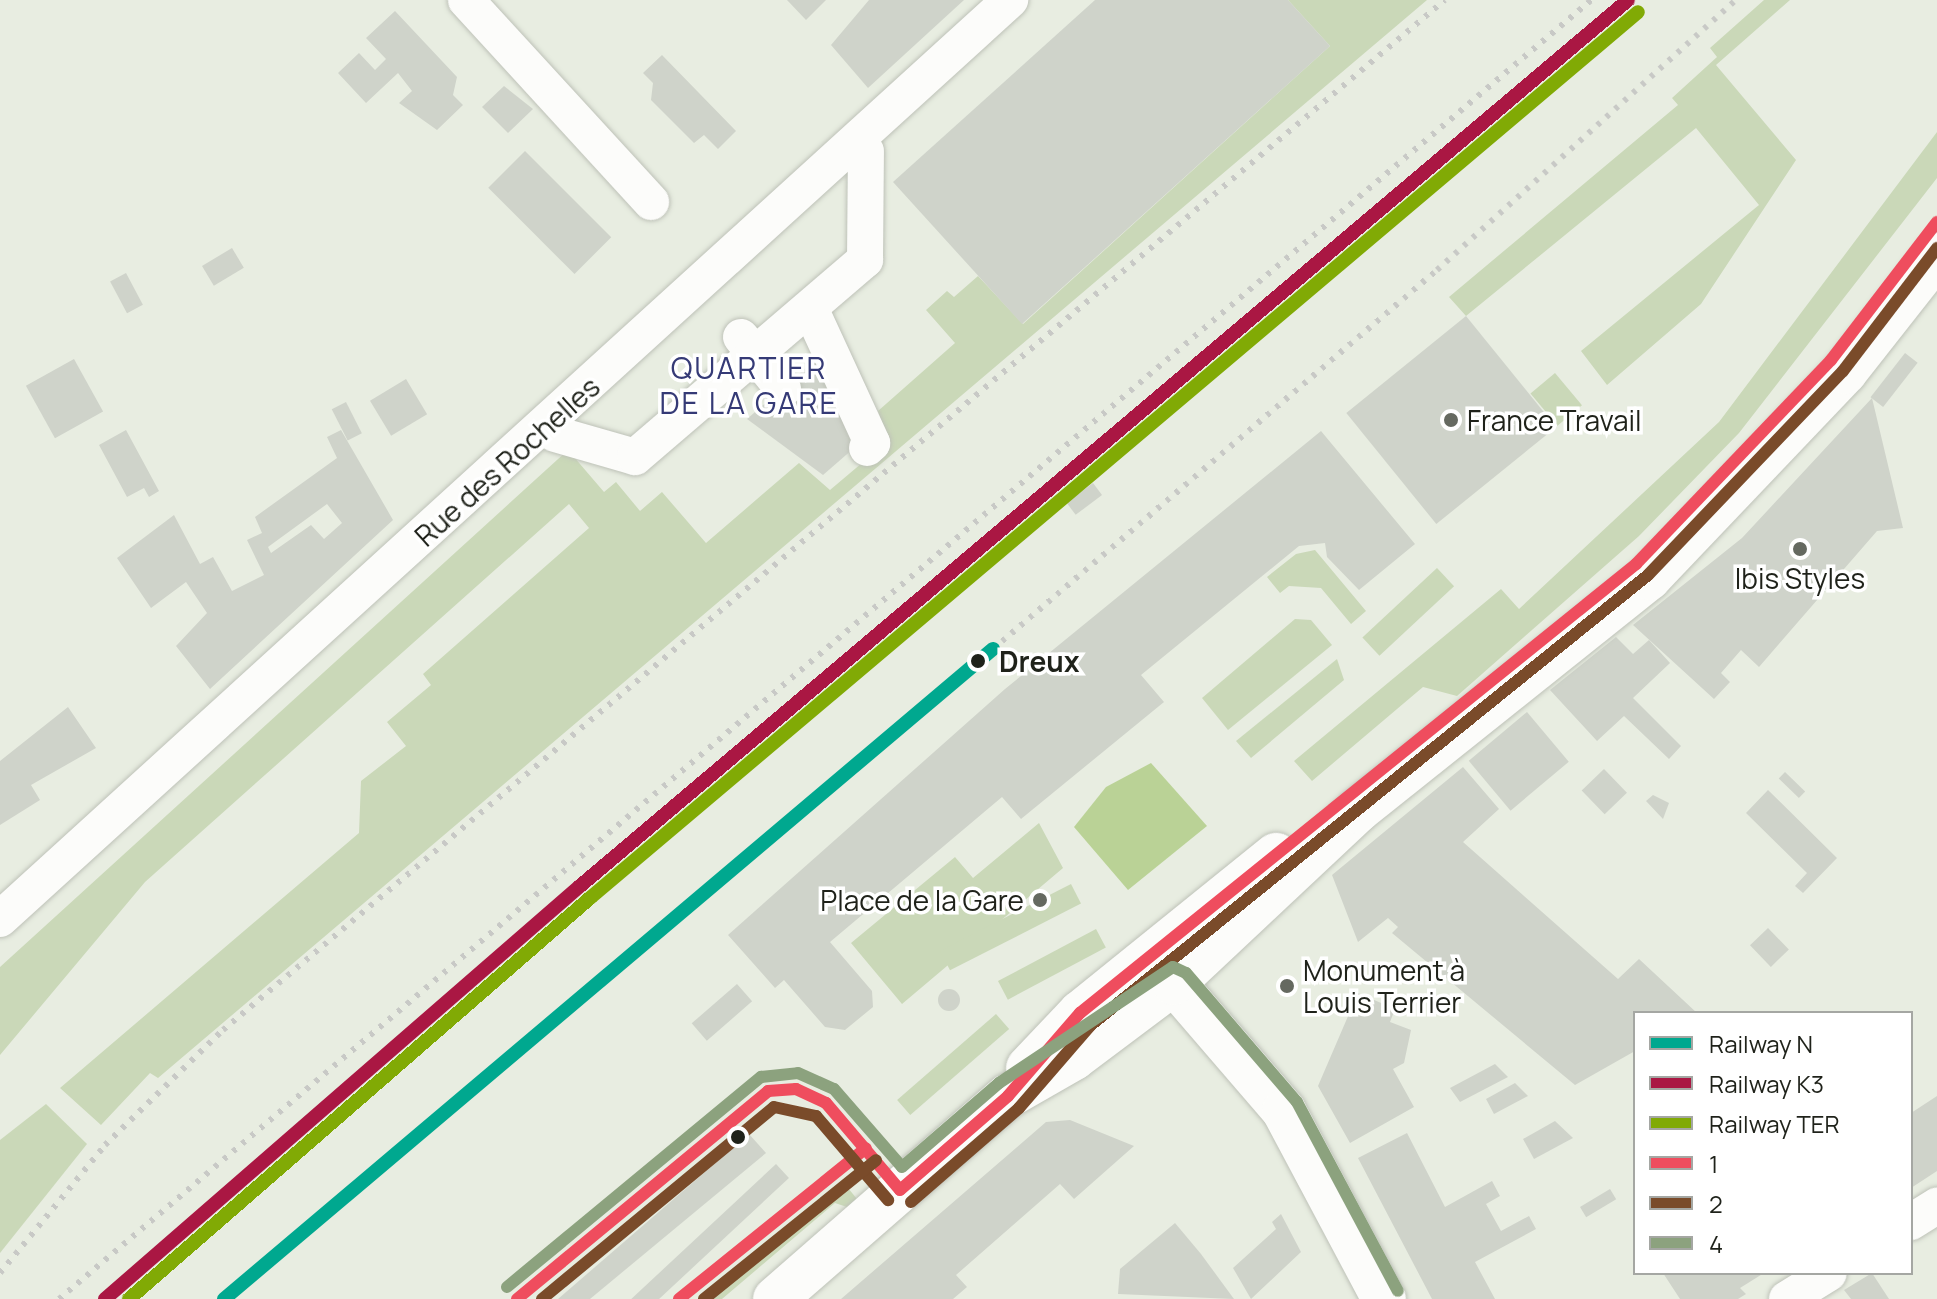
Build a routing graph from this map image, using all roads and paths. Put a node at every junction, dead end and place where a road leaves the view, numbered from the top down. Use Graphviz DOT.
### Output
graph roads {
  1 [pos="466,0"];
  2 [pos="1010,0"];
  3 [pos="866,151"];
  4 [pos="651,202"];
  5 [pos="1937,222"];
  6 [pos="1937,255"];
  7 [pos="810,308"];
  8 [pos="741,337"];
  9 [pos="783,389"];
  10 [pos="555,434"];
  11 [pos="867,448"];
  12 [pos="0,919"];
  13 [pos="1162,969"];
  14 [pos="1937,1206"];
  15 [pos="1913,1221"];
  16 [pos="1826,1275"];
  17 [pos="775,1299"];
  18 [pos="1384,1299"];
  19 [pos="1787,1299"];
  1 -- 4 [label="street"];
  2 -- 12 [label="street, Rue des Rochelles"];
  3 -- 7 [label="street"];
  5 -- 13 [label="main road"];
  6 -- 13 [label="main road"];
  7 -- 10 [label="street"];
  7 -- 11 [label="street"];
  8 -- 9 [label="street"];
  13 -- 17 [label="main road"];
  13 -- 18 [label="main road"];
  14 -- 15 [label="street"];
  16 -- 19 [label="street"];
}
